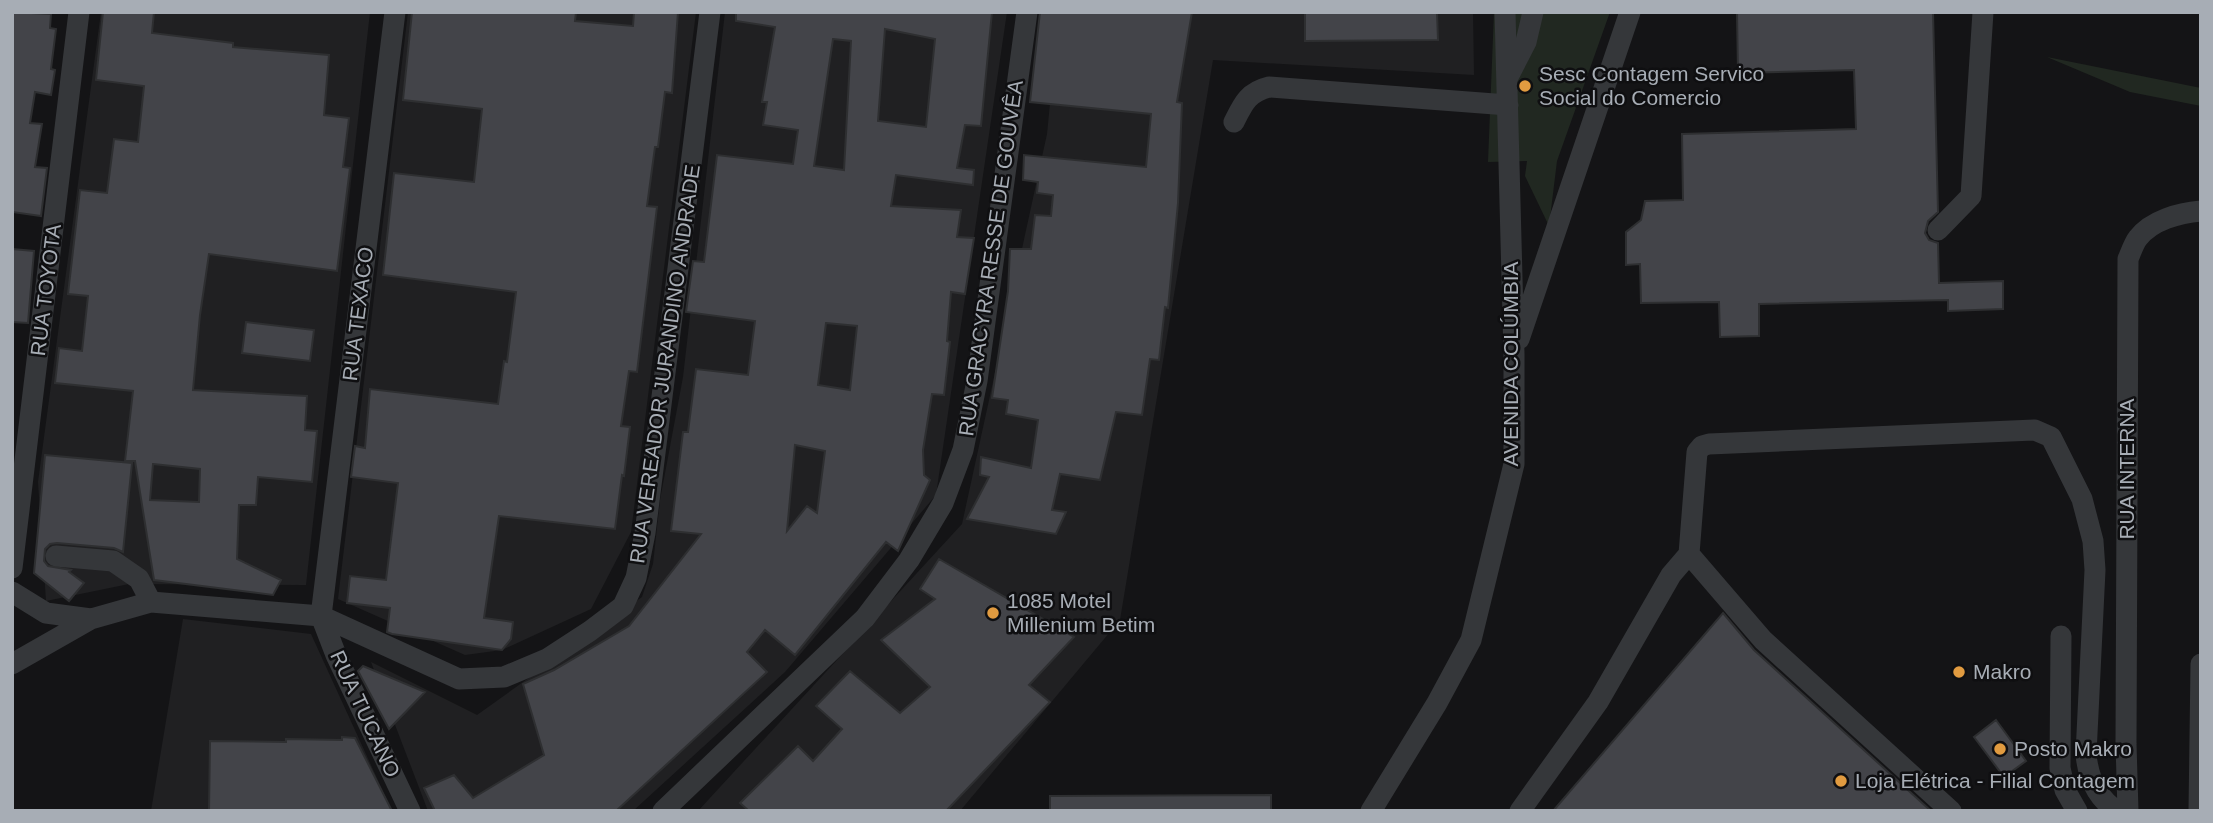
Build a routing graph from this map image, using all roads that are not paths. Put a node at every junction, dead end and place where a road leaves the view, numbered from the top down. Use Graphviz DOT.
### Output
graph roads {
  1 [pos="79,12"];
  2 [pos="395,12"];
  3 [pos="710,12"];
  4 [pos="1027,12"];
  5 [pos="1505,12"];
  6 [pos="1533,12"];
  7 [pos="1630,12"];
  8 [pos="1983,12"];
  9 [pos="1507,79"];
  10 [pos="1508,105"];
  11 [pos="1234,122"];
  12 [pos="2201,211"];
  13 [pos="1938,230"];
  14 [pos="1514,354"];
  15 [pos="1689,554"];
  16 [pos="56,556"];
  17 [pos="12,568"];
  18 [pos="12,592"];
  19 [pos="150,602"];
  20 [pos="321,616"];
  21 [pos="91,619"];
  22 [pos="2061,636"];
  23 [pos="12,664"];
  24 [pos="2201,664"];
  25 [pos="2068,809"];
  26 [pos="2118,810"];
  27 [pos="410,811"];
  28 [pos="663,811"];
  29 [pos="1371,811"];
  30 [pos="1520,811"];
  31 [pos="1951,811"];
  32 [pos="2199,811"];
  1 -- 17 [label="street, RUA TOYOTA"];
  2 -- 20 [label="street, RUA TEXACO"];
  3 -- 20 [label="street, RUA VEREADOR JURANDINO ANDRADE"];
  4 -- 28 [label="street, RUA GRACYRA RESSE DE GOUVÊA"];
  5 -- 9 [label="street, AVENIDA COLÚMBIA"];
  6 -- 9 [label="street"];
  7 -- 14 [label="street"];
  8 -- 13 [label="street"];
  9 -- 10 [label="street, AVENIDA COLÚMBIA"];
  10 -- 11 [label="street"];
  10 -- 14 [label="street, AVENIDA COLÚMBIA"];
  12 -- 26 [label="street, RUA INTERNA"];
  14 -- 29 [label="street, AVENIDA COLÚMBIA"];
  15 -- 26 [label="street"];
  15 -- 30 [label="street"];
  15 -- 31 [label="street"];
  16 -- 19 [label="street"];
  18 -- 21 [label="street, RUA VEREADOR JURANDINO ANDRADE"];
  19 -- 20 [label="street, RUA VEREADOR JURANDINO ANDRADE"];
  19 -- 21 [label="street, RUA VEREADOR JURANDINO ANDRADE"];
  20 -- 27 [label="street, RUA TUCANO"];
  21 -- 23 [label="street, RUA VEREADOR JURANDINO ANDRADE"];
  22 -- 25 [label="street"];
  24 -- 32 [label="street"];
}
